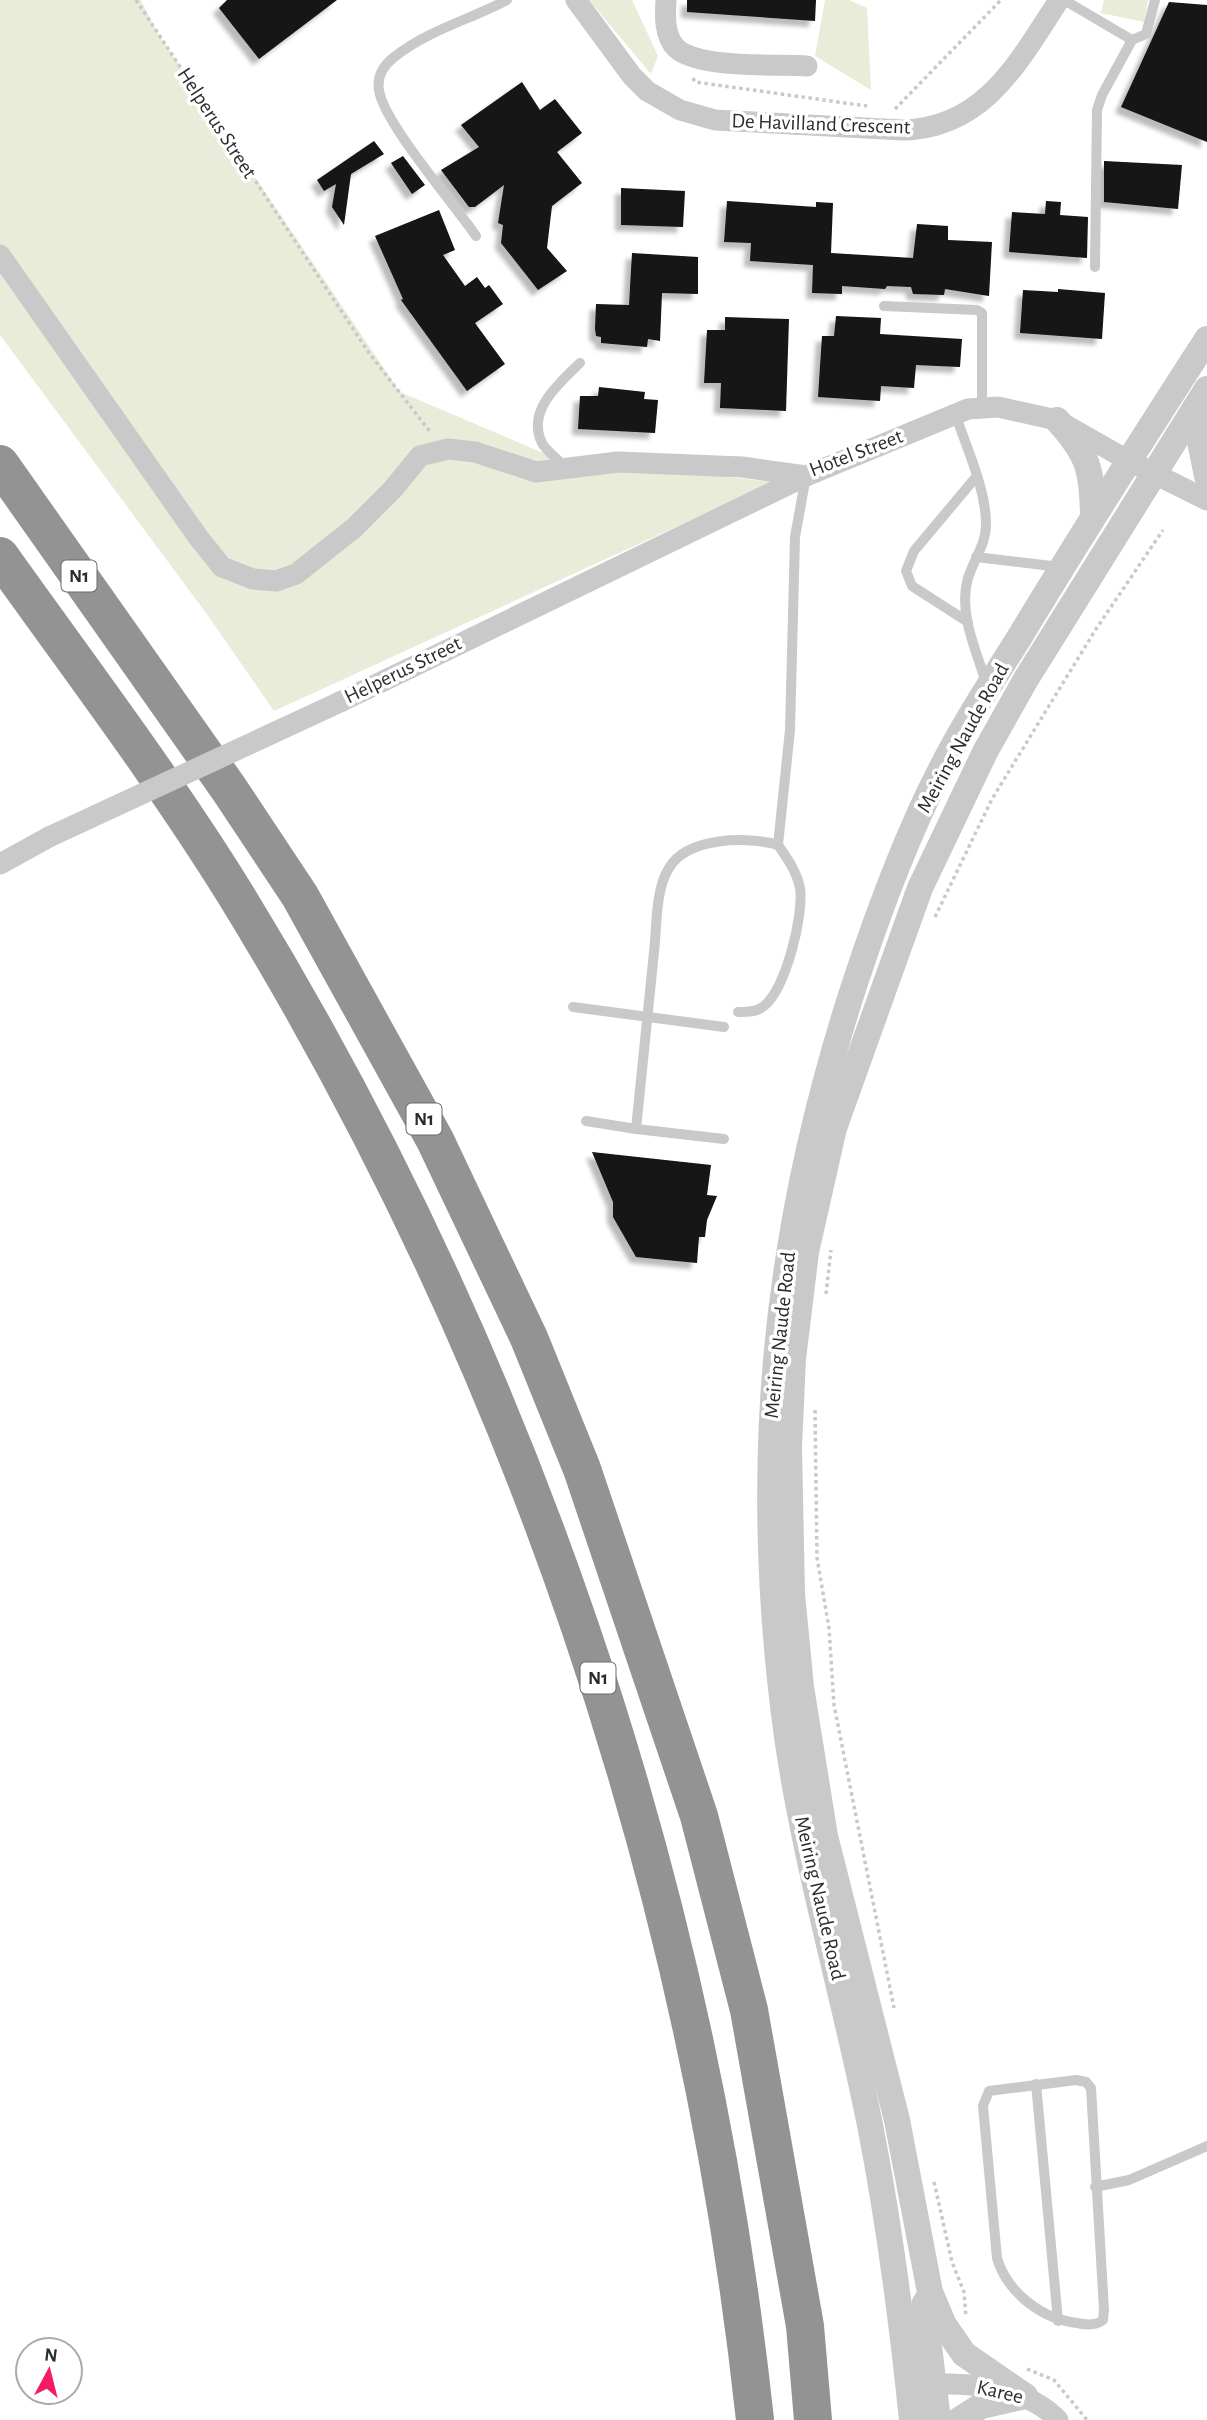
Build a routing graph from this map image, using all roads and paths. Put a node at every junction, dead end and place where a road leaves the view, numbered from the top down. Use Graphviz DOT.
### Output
graph roads {
  1 [pos="136,0"];
  2 [pos="507,0"];
  3 [pos="576,0"];
  4 [pos="666,0"];
  5 [pos="1062,0"];
  6 [pos="1156,0"];
  7 [pos="1132,40"];
  8 [pos="807,66"];
  9 [pos="476,236"];
  10 [pos="0,255"];
  11 [pos="1095,267"];
  12 [pos="884,306"];
  13 [pos="1207,339"];
  14 [pos="580,363"];
  15 [pos="1207,389"];
  16 [pos="1207,398"];
  17 [pos="982,407"];
  18 [pos="955,413"];
  19 [pos="1057,420"];
  20 [pos="448,449"];
  21 [pos="1129,461"];
  22 [pos="0,464"];
  23 [pos="567,470"];
  24 [pos="1153,473"];
  25 [pos="806,476"];
  26 [pos="1207,476"];
  27 [pos="976,477"];
  28 [pos="1207,500"];
  29 [pos="1093,514"];
  30 [pos="1163,530"];
  31 [pos="0,556"];
  32 [pos="976,557"];
  33 [pos="1062,567"];
  34 [pos="968,622"];
  35 [pos="988,689"];
  36 [pos="778,845"];
  37 [pos="0,864"];
  38 [pos="932,924"];
  39 [pos="573,1007"];
  40 [pos="738,1012"];
  41 [pos="648,1017"];
  42 [pos="724,1027"];
  43 [pos="586,1121"];
  44 [pos="636,1129"];
  45 [pos="724,1139"];
  46 [pos="832,1243"];
  47 [pos="825,1297"];
  48 [pos="815,1405"];
  49 [pos="896,2017"];
  50 [pos="1036,2084"];
  51 [pos="1207,2146"];
  52 [pos="932,2175"];
  53 [pos="1095,2188"];
  54 [pos="930,2292"];
  55 [pos="1058,2321"];
  56 [pos="966,2328"];
  57 [pos="1019,2367"];
  58 [pos="921,2384"];
  59 [pos="1025,2396"];
  60 [pos="755,2420"];
  61 [pos="813,2420"];
  62 [pos="912,2420"];
  63 [pos="938,2420"];
  64 [pos="959,2420"];
  65 [pos="1058,2420"];
  66 [pos="1087,2420"];
  1 -- 20 [label="path, Helperus Street"];
  2 -- 9 [label="lane"];
  3 -- 5 [label="street, De Havilland Crescent"];
  4 -- 8 [label="street"];
  5 -- 7 [label="lane"];
  6 -- 7 [label="lane"];
  7 -- 11 [label="lane"];
  10 -- 20 [label="street"];
  12 -- 17 [label="lane"];
  13 -- 21 [label="street, Meiring Naude Road"];
  14 -- 23 [label="lane"];
  15 -- 24 [label="street, Meiring Naude Road"];
  16 -- 26 [label="street"];
  17 -- 18 [label="street, Hotel Street"];
  17 -- 19 [label="street, Hotel Street"];
  18 -- 25 [label="street, Hotel Street"];
  18 -- 27 [label="lane"];
  19 -- 21 [label="street, Hotel Street"];
  19 -- 29 [label="street"];
  20 -- 23 [label="street, Hotel Street"];
  21 -- 24 [label="street, Hotel Street"];
  21 -- 29 [label="street, Meiring Naude Road"];
  22 -- 61 [label="highway, N1"];
  23 -- 25 [label="street, Hotel Street"];
  24 -- 28 [label="street, Hotel Street"];
  24 -- 54 [label="street, Meiring Naude Road"];
  25 -- 36 [label="lane"];
  25 -- 37 [label="street, Helperus Street, bridge"];
  27 -- 32 [label="lane"];
  27 -- 34 [label="lane"];
  29 -- 33 [label="street, Meiring Naude Road"];
  30 -- 38 [label="path"];
  31 -- 60 [label="highway, N1"];
  32 -- 33 [label="lane"];
  32 -- 34 [label="lane"];
  33 -- 35 [label="street, Meiring Naude Road"];
  34 -- 35 [label="lane"];
  35 -- 58 [label="street, Meiring Naude Road"];
  36 -- 40 [label="lane"];
  36 -- 41 [label="lane"];
  39 -- 41 [label="lane"];
  41 -- 42 [label="lane"];
  41 -- 44 [label="lane"];
  43 -- 44 [label="lane"];
  44 -- 45 [label="lane"];
  46 -- 47 [label="path"];
  48 -- 49 [label="path"];
  50 -- 53 [label="lane"];
  50 -- 55 [label="lane"];
  50 -- 55 [label="lane"];
  51 -- 53 [label="lane"];
  52 -- 56 [label="path"];
  53 -- 55 [label="lane"];
  54 -- 58 [label="street, Meiring Naude Road"];
  54 -- 59 [label="street"];
  57 -- 66 [label="path"];
  58 -- 59 [label="street, Karee"];
  58 -- 62 [label="street, Meiring Naude Road"];
  58 -- 63 [label="street, Meiring Naude Road"];
  59 -- 64 [label="street"];
  59 -- 65 [label="street, Karee"];
}
